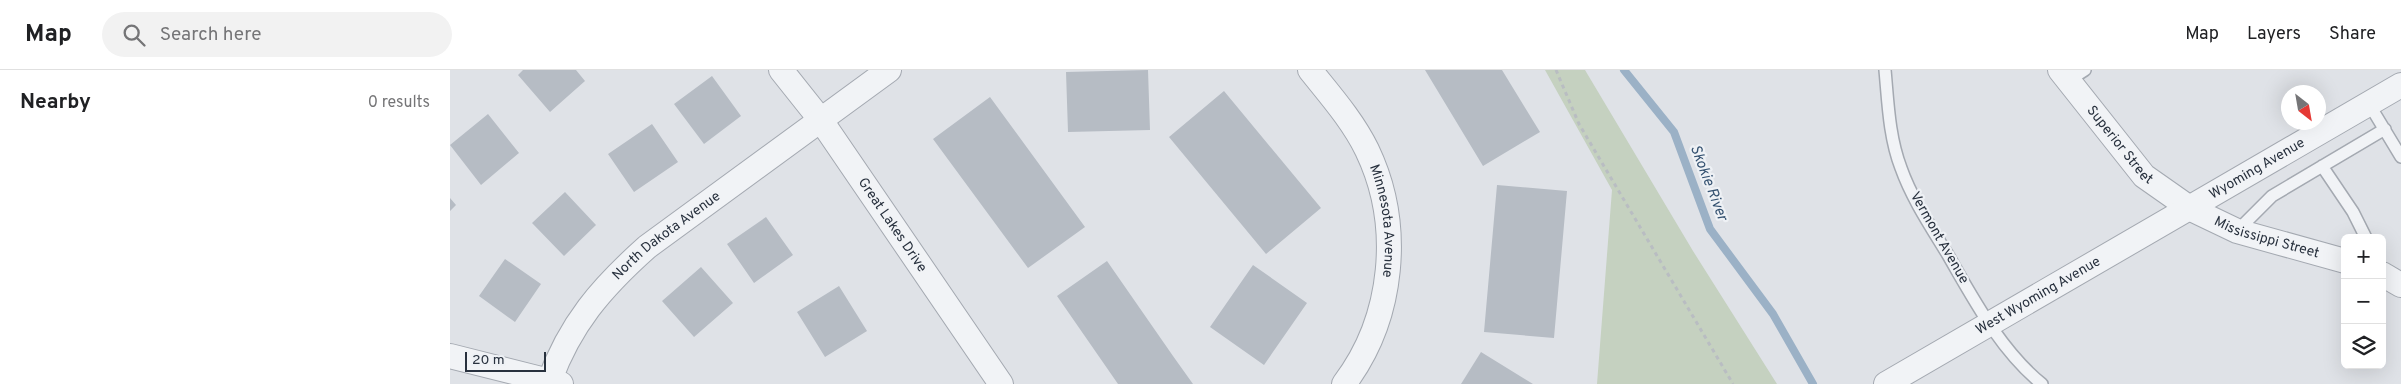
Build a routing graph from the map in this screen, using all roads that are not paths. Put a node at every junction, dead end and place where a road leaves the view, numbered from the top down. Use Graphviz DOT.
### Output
graph roads {
  1 [pos="781,70"];
  2 [pos="889,70"];
  3 [pos="1310,70"];
  4 [pos="1885,70"];
  5 [pos="2071,74"];
  6 [pos="2401,85"];
  7 [pos="2369,104"];
  8 [pos="820,119"];
  9 [pos="2385,129"];
  10 [pos="2401,157"];
  11 [pos="2322,166"];
  12 [pos="2191,209"];
  13 [pos="2237,232"];
  14 [pos="2364,234"];
  15 [pos="2341,261"];
  16 [pos="2386,276"];
  17 [pos="2401,285"];
  18 [pos="1989,324"];
  19 [pos="450,356"];
  20 [pos="555,383"];
  21 [pos="1001,384"];
  22 [pos="1344,384"];
  23 [pos="1886,384"];
  24 [pos="2042,384"];
  1 -- 8 [label="street, Great Lakes Drive"];
  2 -- 8 [label="street"];
  3 -- 22 [label="street, Minnesota Avenue"];
  4 -- 18 [label="lane, Vermont Avenue"];
  5 -- 12 [label="street, Superior Street"];
  6 -- 7 [label="street, Wyoming Avenue"];
  7 -- 9 [label="lane"];
  7 -- 12 [label="street, Wyoming Avenue"];
  8 -- 20 [label="street, North Dakota Avenue"];
  8 -- 21 [label="street, Great Lakes Drive"];
  9 -- 10 [label="lane"];
  9 -- 11 [label="lane"];
  11 -- 13 [label="lane"];
  11 -- 14 [label="lane"];
  12 -- 13 [label="street, Mississippi Street"];
  12 -- 18 [label="street, West Wyoming Avenue"];
  13 -- 15 [label="street, Mississippi Street"];
  16 -- 17 [label="street"];
  18 -- 23 [label="street, West Wyoming Avenue"];
  18 -- 24 [label="lane, Vermont Avenue"];
  19 -- 20 [label="street"];
}
